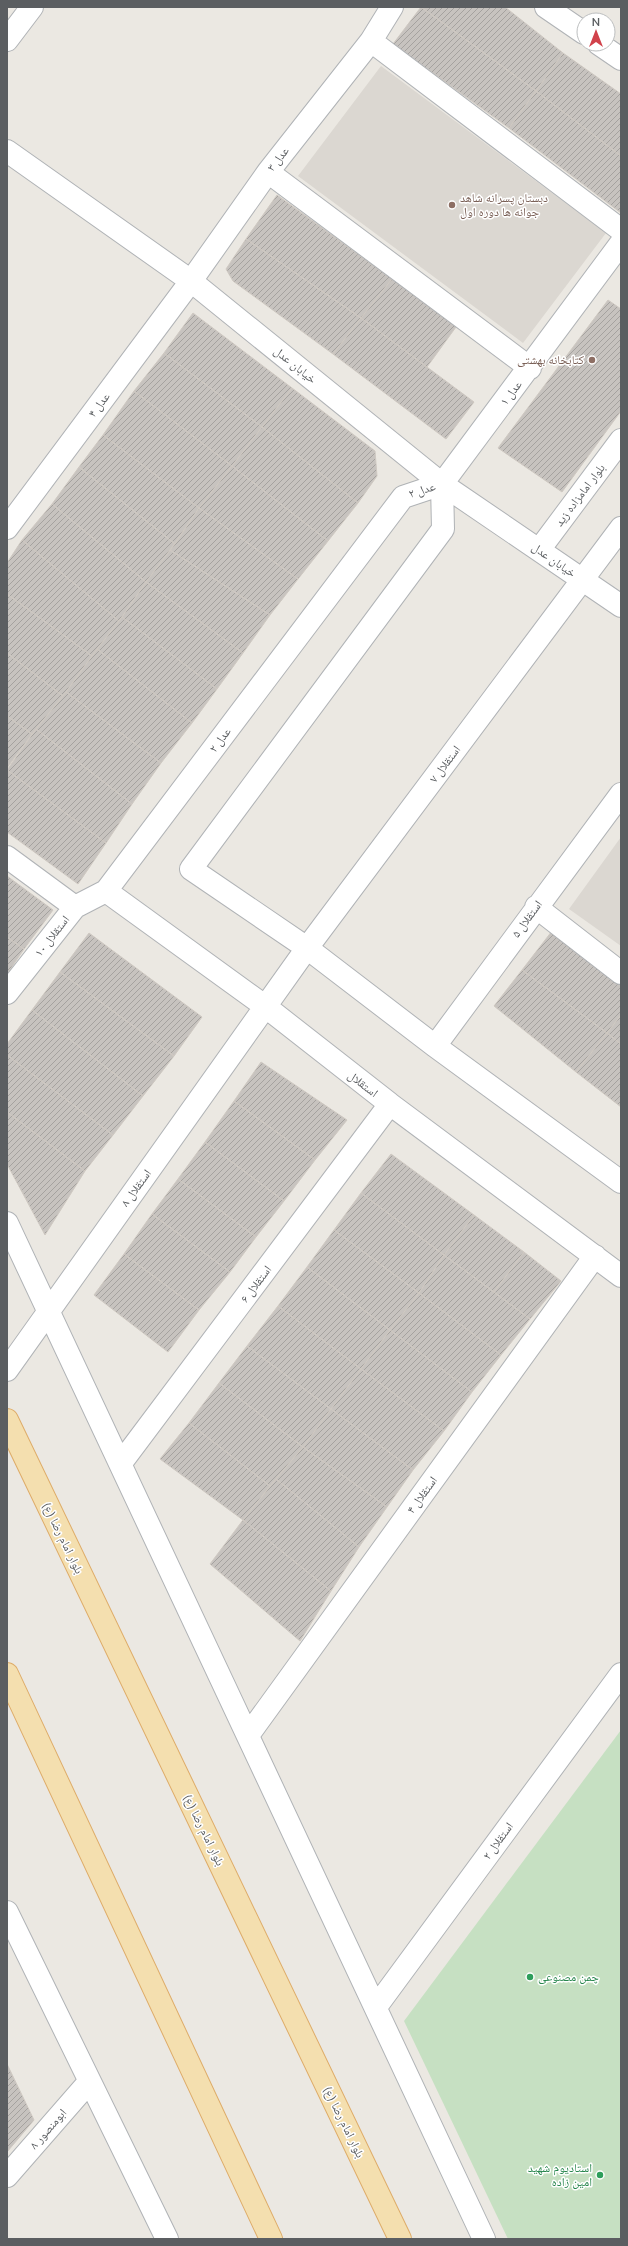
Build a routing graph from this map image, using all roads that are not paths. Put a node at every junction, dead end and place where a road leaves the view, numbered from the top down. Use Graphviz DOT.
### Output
graph roads {
  1 [pos="32,7"];
  2 [pos="392,7"];
  3 [pos="546,7"];
  4 [pos="576,28"];
  5 [pos="7,40"];
  6 [pos="371,41"];
  7 [pos="611,52"];
  8 [pos="621,59"];
  9 [pos="7,151"];
  10 [pos="268,172"];
  11 [pos="621,230"];
  12 [pos="621,244"];
  13 [pos="191,281"];
  14 [pos="530,368"];
  15 [pos="621,440"];
  16 [pos="442,484"];
  17 [pos="7,528"];
  18 [pos="621,528"];
  19 [pos="540,550"];
  20 [pos="582,580"];
  21 [pos="621,606"];
  22 [pos="621,794"];
  23 [pos="7,857"];
  24 [pos="106,891"];
  25 [pos="75,907"];
  26 [pos="536,907"];
  27 [pos="307,948"];
  28 [pos="621,973"];
  29 [pos="7,993"];
  30 [pos="266,1007"];
  31 [pos="435,1046"];
  32 [pos="390,1104"];
  33 [pos="621,1182"];
  34 [pos="7,1222"];
  35 [pos="595,1256"];
  36 [pos="621,1276"];
  37 [pos="49,1310"];
  38 [pos="7,1370"];
  39 [pos="7,1420"];
  40 [pos="121,1463"];
  41 [pos="7,1674"];
  42 [pos="621,1674"];
  43 [pos="249,1734"];
  44 [pos="7,1912"];
  45 [pos="376,2007"];
  46 [pos="89,2082"];
  47 [pos="7,2176"];
  48 [pos="167,2239"];
  49 [pos="271,2239"];
  50 [pos="400,2239"];
  51 [pos="484,2239"];
  1 -- 5 [label="street"];
  2 -- 6 [label="street, عدل ۳"];
  3 -- 4 [label="street"];
  6 -- 10 [label="street, عدل ۳"];
  6 -- 11 [label="street"];
  7 -- 8 [label="street"];
  9 -- 13 [label="street, خیابان عدل"];
  10 -- 13 [label="street, عدل ۳"];
  10 -- 14 [label="street"];
  12 -- 14 [label="street, عدل ۱"];
  13 -- 16 [label="street, خیابان عدل"];
  13 -- 17 [label="street, عدل ۴"];
  14 -- 16 [label="street, عدل ۱"];
  15 -- 19 [label="street, بلوار امامزاده زید"];
  16 -- 19 [label="street, خیابان عدل"];
  16 -- 24 [label="street, عدل ۲"];
  16 -- 27 [label="street, عدل ۲"];
  18 -- 20 [label="street"];
  19 -- 20 [label="street, خیابان عدل"];
  20 -- 21 [label="street, خیابان عدل"];
  20 -- 27 [label="street, استقلال ۷"];
  22 -- 26 [label="street, استقلال ۵"];
  23 -- 25 [label="street"];
  24 -- 25 [label="street, استقلال ۱۰"];
  24 -- 30 [label="street, استقلال"];
  25 -- 29 [label="street, استقلال ۱۰"];
  26 -- 28 [label="street"];
  26 -- 31 [label="street, استقلال ۵"];
  27 -- 30 [label="street, استقلال ۷"];
  27 -- 31 [label="street"];
  30 -- 32 [label="street, استقلال"];
  30 -- 37 [label="street, استقلال ۸"];
  31 -- 33 [label="street"];
  32 -- 35 [label="street, استقلال"];
  32 -- 40 [label="street, استقلال ۶"];
  34 -- 37 [label="street"];
  35 -- 36 [label="street, استقلال"];
  35 -- 43 [label="street, استقلال ۴"];
  37 -- 38 [label="street, استقلال ۸"];
  37 -- 40 [label="street"];
  39 -- 50 [label="main road, بلوار امام رضا (ع)"];
  40 -- 43 [label="street"];
  41 -- 49 [label="main road"];
  42 -- 45 [label="street, استقلال ۲"];
  43 -- 45 [label="street"];
  44 -- 46 [label="street"];
  45 -- 51 [label="street"];
  46 -- 47 [label="street, ابومنصور ۸"];
  46 -- 48 [label="street"];
}
